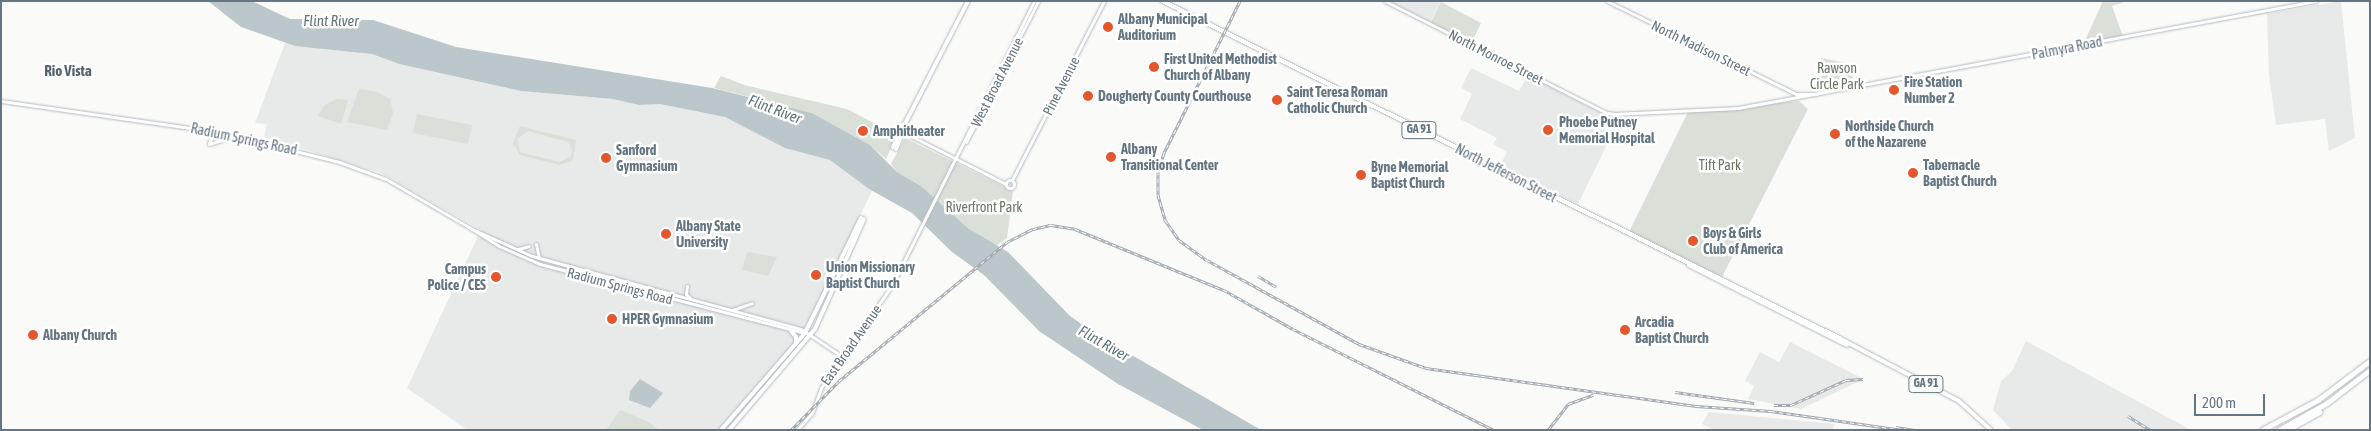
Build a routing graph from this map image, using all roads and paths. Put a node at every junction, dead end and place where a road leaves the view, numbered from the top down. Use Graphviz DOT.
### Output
graph roads {
  1 [pos="968,1"];
  2 [pos="1034,1"];
  3 [pos="1038,1"];
  4 [pos="1104,1"];
  5 [pos="1162,1"];
  6 [pos="1385,1"];
  7 [pos="1607,1"];
  8 [pos="2316,1"];
  9 [pos="1796,94"];
  10 [pos="1818,94"];
  11 [pos="1,101"];
  12 [pos="1607,113"];
  13 [pos="205,130"];
  14 [pos="903,132"];
  15 [pos="236,135"];
  16 [pos="895,148"];
  17 [pos="955,160"];
  18 [pos="1018,171"];
  19 [pos="1012,180"];
  20 [pos="1006,184"];
  21 [pos="1014,184"];
  22 [pos="472,229"];
  23 [pos="536,244"];
  24 [pos="529,246"];
  25 [pos="516,250"];
  26 [pos="540,259"];
  27 [pos="906,259"];
  28 [pos="840,263"];
  29 [pos="687,286"];
  30 [pos="832,293"];
  31 [pos="694,301"];
  32 [pos="752,303"];
  33 [pos="731,310"];
  34 [pos="791,331"];
  35 [pos="805,333"];
  36 [pos="810,336"];
  37 [pos="796,344"];
  38 [pos="843,357"];
  39 [pos="2370,361"];
  40 [pos="2369,371"];
  41 [pos="721,430"];
  42 [pos="730,430"];
  43 [pos="797,430"];
  44 [pos="1991,430"];
  45 [pos="2262,430"];
  46 [pos="2279,430"];
  47 [pos="2287,430"];
  1 -- 14 [label="main road"];
  2 -- 17 [label="main road, West Broad Avenue"];
  3 -- 17 [label="main road, West Broad Avenue"];
  4 -- 18 [label="main road, Pine Avenue"];
  5 -- 44 [label="main road, North Jefferson Street / GA 91"];
  6 -- 12 [label="main road, North Monroe Street"];
  7 -- 9 [label="main road, North Madison Street"];
  8 -- 10 [label="main road, Palmyra Road"];
  9 -- 10 [label="main road, Palmyra Road"];
  10 -- 12 [label="main road, Palmyra Road"];
  11 -- 13 [label="main road, Radium Springs Road"];
  13 -- 15 [label="main road, Radium Springs Road"];
  13 -- 15 [label="main road"];
  14 -- 16 [label="main road"];
  14 -- 17 [label="main road"];
  15 -- 22 [label="main road, Radium Springs Road"];
  17 -- 20 [label="main road"];
  17 -- 27 [label="main road, West Broad Avenue"];
  18 -- 19 [label="main road, Pine Avenue"];
  18 -- 21 [label="main road, Pine Avenue"];
  19 -- 20 [label="main road"];
  19 -- 21 [label="main road"];
  20 -- 21 [label="main road"];
  22 -- 25 [label="main road, Radium Springs Road"];
  22 -- 34 [label="main road, Radium Springs Road"];
  23 -- 26 [label="main road"];
  24 -- 25 [label="main road"];
  25 -- 26 [label="main road, Radium Springs Road"];
  26 -- 31 [label="main road, Radium Springs Road"];
  27 -- 38 [label="main road, East Broad Avenue"];
  28 -- 30 [label="main road"];
  28 -- 30 [label="main road"];
  28 -- 35 [label="main road"];
  29 -- 31 [label="main road"];
  30 -- 36 [label="main road"];
  31 -- 33 [label="main road, Radium Springs Road"];
  32 -- 33 [label="main road"];
  33 -- 35 [label="main road, Radium Springs Road"];
  34 -- 35 [label="main road, Radium Springs Road"];
  34 -- 37 [label="main road"];
  35 -- 36 [label="main road, Radium Springs Road"];
  35 -- 37 [label="main road"];
  36 -- 38 [label="main road, Radium Springs Road"];
  36 -- 42 [label="main road"];
  37 -- 41 [label="main road"];
  38 -- 43 [label="main road, East Broad Avenue"];
  39 -- 45 [label="highway"];
  40 -- 46 [label="highway"];
  40 -- 47 [label="highway"];
}
